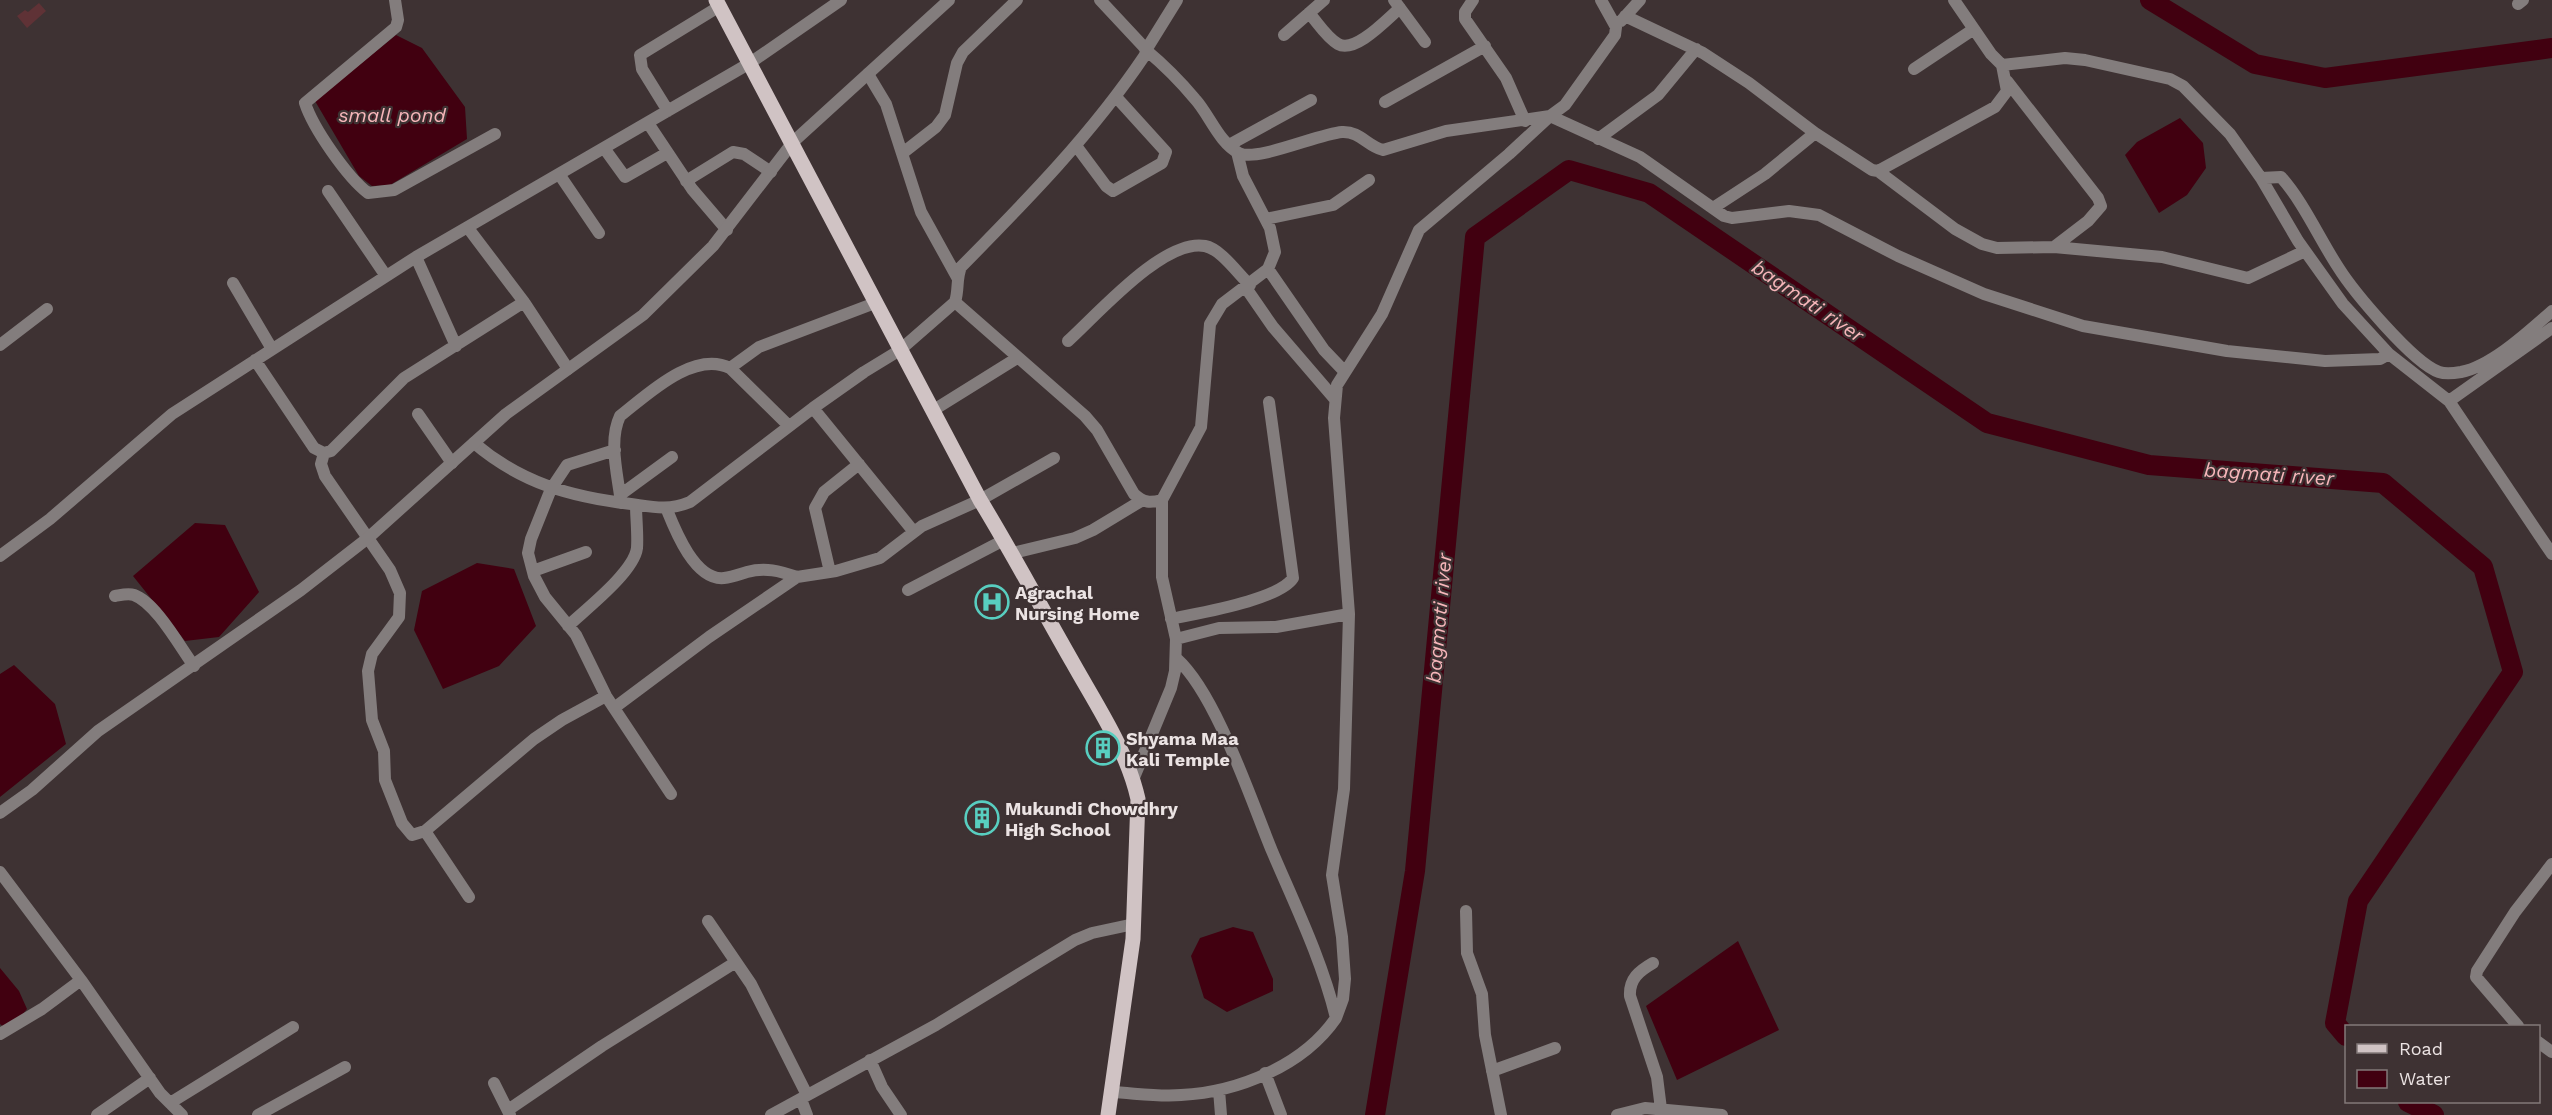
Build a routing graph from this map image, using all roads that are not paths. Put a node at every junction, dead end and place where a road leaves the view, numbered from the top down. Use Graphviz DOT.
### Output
graph roads {
  1 [pos="395,0"];
  2 [pos="841,0"];
  3 [pos="949,0"];
  4 [pos="1017,0"];
  5 [pos="1100,0"];
  6 [pos="1177,0"];
  7 [pos="1324,0"];
  8 [pos="1473,0"];
  9 [pos="1600,0"];
  10 [pos="1640,0"];
  11 [pos="1954,0"];
  12 [pos="718,3"];
  13 [pos="1397,4"];
  14 [pos="1309,12"];
  15 [pos="1625,16"];
  16 [pos="1616,27"];
  17 [pos="1974,29"];
  18 [pos="1284,35"];
  19 [pos="1425,42"];
  20 [pos="1485,46"];
  21 [pos="1695,49"];
  22 [pos="1146,50"];
  23 [pos="750,63"];
  24 [pos="2002,65"];
  25 [pos="1914,69"];
  26 [pos="867,74"];
  27 [pos="2007,81"];
  28 [pos="1117,98"];
  29 [pos="1311,100"];
  30 [pos="1385,102"];
  31 [pos="668,111"];
  32 [pos="1550,116"];
  33 [pos="1525,121"];
  34 [pos="648,123"];
  35 [pos="1815,133"];
  36 [pos="495,134"];
  37 [pos="1598,139"];
  38 [pos="793,142"];
  39 [pos="1077,147"];
  40 [pos="604,148"];
  41 [pos="1233,148"];
  42 [pos="904,152"];
  43 [pos="666,153"];
  44 [pos="1878,171"];
  45 [pos="771,172"];
  46 [pos="559,174"];
  47 [pos="2261,178"];
  48 [pos="1369,180"];
  49 [pos="686,181"];
  50 [pos="328,191"];
  51 [pos="1713,208"];
  52 [pos="1266,219"];
  53 [pos="468,228"];
  54 [pos="727,230"];
  55 [pos="599,233"];
  56 [pos="2054,247"];
  57 [pos="2305,250"];
  58 [pos="416,257"];
  59 [pos="1269,269"];
  60 [pos="386,276"];
  61 [pos="957,277"];
  62 [pos="233,283"];
  63 [pos="1248,287"];
  64 [pos="524,302"];
  65 [pos="955,302"];
  66 [pos="876,303"];
  67 [pos="47,309"];
  68 [pos="2552,311"];
  69 [pos="2552,328"];
  70 [pos="1068,342"];
  71 [pos="0,345"];
  72 [pos="456,346"];
  73 [pos="272,349"];
  74 [pos="900,350"];
  75 [pos="2389,354"];
  76 [pos="1017,358"];
  77 [pos="255,360"];
  78 [pos="730,368"];
  79 [pos="568,369"];
  80 [pos="1345,372"];
  81 [pos="1334,398"];
  82 [pos="2449,401"];
  83 [pos="1269,402"];
  84 [pos="813,408"];
  85 [pos="932,411"];
  86 [pos="418,414"];
  87 [pos="789,426"];
  88 [pos="474,443"];
  89 [pos="615,450"];
  90 [pos="324,453"];
  91 [pos="672,457"];
  92 [pos="1054,458"];
  93 [pos="452,463"];
  94 [pos="859,464"];
  95 [pos="550,489"];
  96 [pos="621,499"];
  97 [pos="980,500"];
  98 [pos="1162,500"];
  99 [pos="1141,501"];
  100 [pos="636,505"];
  101 [pos="666,510"];
  102 [pos="914,532"];
  103 [pos="368,538"];
  104 [pos="1004,540"];
  105 [pos="586,552"];
  106 [pos="1013,553"];
  107 [pos="2552,554"];
  108 [pos="0,556"];
  109 [pos="533,572"];
  110 [pos="830,572"];
  111 [pos="797,577"];
  112 [pos="908,590"];
  113 [pos="116,596"];
  114 [pos="1349,614"];
  115 [pos="1171,619"];
  116 [pos="568,626"];
  117 [pos="1176,639"];
  118 [pos="1177,659"];
  119 [pos="194,666"];
  120 [pos="606,696"];
  121 [pos="614,708"];
  122 [pos="1133,780"];
  123 [pos="671,794"];
  124 [pos="0,813"];
  125 [pos="425,831"];
  126 [pos="2552,864"];
  127 [pos="0,872"];
  128 [pos="469,897"];
  129 [pos="1466,911"];
  130 [pos="708,921"];
  131 [pos="1134,924"];
  132 [pos="736,962"];
  133 [pos="1653,963"];
  134 [pos="81,980"];
  135 [pos="1336,1018"];
  136 [pos="2517,1025"];
  137 [pos="293,1028"];
  138 [pos="0,1034"];
  139 [pos="1556,1048"];
  140 [pos="870,1060"];
  141 [pos="345,1067"];
  142 [pos="1492,1071"];
  143 [pos="1265,1073"];
  144 [pos="150,1078"];
  145 [pos="494,1083"];
  146 [pos="1219,1090"];
  147 [pos="1112,1092"];
  148 [pos="804,1097"];
  149 [pos="170,1103"];
  150 [pos="1661,1109"];
  151 [pos="509,1112"];
  152 [pos="97,1115"];
  153 [pos="182,1115"];
  154 [pos="258,1115"];
  155 [pos="771,1115"];
  156 [pos="807,1115"];
  157 [pos="901,1115"];
  158 [pos="1108,1115"];
  159 [pos="1221,1115"];
  160 [pos="1281,1115"];
  161 [pos="1501,1115"];
  162 [pos="1617,1115"];
  163 [pos="1722,1115"];
  1 -- 36 [label="street"];
  2 -- 23 [label="street"];
  3 -- 26 [label="street"];
  4 -- 42 [label="street"];
  5 -- 22 [label="street"];
  6 -- 22 [label="street"];
  7 -- 14 [label="street"];
  8 -- 20 [label="street"];
  9 -- 16 [label="street"];
  10 -- 15 [label="street"];
  11 -- 17 [label="street"];
  12 -- 23 [label="main road"];
  12 -- 31 [label="street"];
  13 -- 14 [label="street"];
  13 -- 19 [label="street"];
  14 -- 18 [label="street"];
  15 -- 16 [label="street"];
  15 -- 21 [label="street"];
  16 -- 32 [label="street"];
  17 -- 24 [label="street"];
  17 -- 25 [label="street"];
  20 -- 30 [label="street"];
  20 -- 33 [label="street"];
  21 -- 35 [label="street"];
  21 -- 37 [label="street"];
  22 -- 28 [label="street"];
  22 -- 41 [label="street"];
  23 -- 31 [label="street"];
  23 -- 38 [label="main road"];
  24 -- 27 [label="street"];
  24 -- 47 [label="street"];
  26 -- 38 [label="street"];
  26 -- 42 [label="street"];
  27 -- 44 [label="street"];
  27 -- 56 [label="street"];
  28 -- 39 [label="street"];
  28 -- 39 [label="street"];
  29 -- 41 [label="street"];
  31 -- 34 [label="street"];
  32 -- 33 [label="street"];
  32 -- 37 [label="street"];
  32 -- 80 [label="street"];
  33 -- 41 [label="street"];
  34 -- 40 [label="street"];
  34 -- 43 [label="street"];
  35 -- 44 [label="street"];
  35 -- 51 [label="street"];
  37 -- 51 [label="street"];
  38 -- 45 [label="street"];
  38 -- 66 [label="main road"];
  39 -- 61 [label="street"];
  40 -- 43 [label="street"];
  40 -- 46 [label="street"];
  41 -- 52 [label="street"];
  42 -- 61 [label="street"];
  43 -- 49 [label="street"];
  44 -- 56 [label="street"];
  45 -- 49 [label="street"];
  45 -- 54 [label="street"];
  46 -- 53 [label="street"];
  46 -- 55 [label="street"];
  47 -- 57 [label="street"];
  47 -- 68 [label="street"];
  48 -- 52 [label="street"];
  49 -- 54 [label="street"];
  50 -- 60 [label="street"];
  51 -- 75 [label="street"];
  52 -- 59 [label="street"];
  53 -- 58 [label="street"];
  53 -- 64 [label="street"];
  54 -- 79 [label="street"];
  56 -- 57 [label="street"];
  57 -- 75 [label="street"];
  58 -- 60 [label="street"];
  58 -- 72 [label="street"];
  59 -- 63 [label="street"];
  59 -- 80 [label="street"];
  60 -- 73 [label="street"];
  61 -- 65 [label="street"];
  62 -- 73 [label="street"];
  63 -- 70 [label="street"];
  63 -- 81 [label="street"];
  63 -- 98 [label="street"];
  64 -- 72 [label="street"];
  64 -- 79 [label="street"];
  65 -- 74 [label="street"];
  65 -- 76 [label="street"];
  66 -- 74 [label="main road"];
  66 -- 78 [label="street"];
  67 -- 71 [label="street"];
  69 -- 82 [label="street"];
  72 -- 90 [label="street"];
  73 -- 77 [label="street"];
  74 -- 84 [label="street"];
  74 -- 85 [label="main road"];
  75 -- 82 [label="street"];
  76 -- 85 [label="street"];
  76 -- 99 [label="street"];
  77 -- 90 [label="street"];
  77 -- 108 [label="street"];
  78 -- 87 [label="street"];
  78 -- 89 [label="street"];
  79 -- 88 [label="street"];
  80 -- 81 [label="street"];
  81 -- 114 [label="street"];
  82 -- 107 [label="street"];
  83 -- 115 [label="street"];
  84 -- 87 [label="street"];
  84 -- 94 [label="street"];
  85 -- 97 [label="main road"];
  86 -- 93 [label="street"];
  87 -- 101 [label="street"];
  88 -- 93 [label="street"];
  88 -- 95 [label="street"];
  89 -- 95 [label="street"];
  89 -- 96 [label="street"];
  90 -- 103 [label="street"];
  91 -- 96 [label="street"];
  92 -- 97 [label="street"];
  93 -- 103 [label="street"];
  94 -- 102 [label="street"];
  94 -- 110 [label="street"];
  95 -- 96 [label="street"];
  95 -- 109 [label="street"];
  96 -- 100 [label="street"];
  97 -- 102 [label="street"];
  97 -- 104 [label="main road"];
  98 -- 99 [label="street"];
  98 -- 115 [label="street"];
  99 -- 106 [label="street"];
  100 -- 101 [label="street"];
  100 -- 116 [label="street"];
  101 -- 111 [label="street"];
  102 -- 110 [label="street"];
  103 -- 119 [label="street"];
  103 -- 125 [label="street"];
  104 -- 106 [label="main road"];
  104 -- 112 [label="street"];
  105 -- 109 [label="street"];
  106 -- 122 [label="main road"];
  109 -- 116 [label="street"];
  110 -- 111 [label="street"];
  111 -- 121 [label="street"];
  113 -- 119 [label="street"];
  114 -- 117 [label="street"];
  114 -- 135 [label="street"];
  115 -- 117 [label="street"];
  116 -- 120 [label="street"];
  117 -- 118 [label="street"];
  118 -- 122 [label="street"];
  118 -- 135 [label="street"];
  119 -- 124 [label="street"];
  120 -- 121 [label="street"];
  120 -- 125 [label="street"];
  121 -- 123 [label="street"];
  122 -- 131 [label="main road"];
  125 -- 128 [label="street"];
  126 -- 136 [label="street"];
  127 -- 134 [label="street"];
  129 -- 142 [label="street"];
  130 -- 132 [label="street"];
  131 -- 140 [label="street"];
  131 -- 147 [label="main road"];
  132 -- 148 [label="street"];
  132 -- 151 [label="street"];
  133 -- 150 [label="street"];
  134 -- 138 [label="street"];
  134 -- 144 [label="street"];
  135 -- 143 [label="street"];
  137 -- 149 [label="street"];
  139 -- 142 [label="street"];
  140 -- 148 [label="street"];
  140 -- 157 [label="street"];
  141 -- 154 [label="street"];
  142 -- 161 [label="street"];
  143 -- 146 [label="street"];
  143 -- 160 [label="street"];
  144 -- 149 [label="street"];
  144 -- 152 [label="street"];
  145 -- 151 [label="street"];
  146 -- 147 [label="street"];
  146 -- 159 [label="street"];
  147 -- 158 [label="main road"];
  148 -- 155 [label="street"];
  148 -- 156 [label="street"];
  149 -- 153 [label="street"];
  150 -- 162 [label="street"];
  150 -- 163 [label="street"];
}
